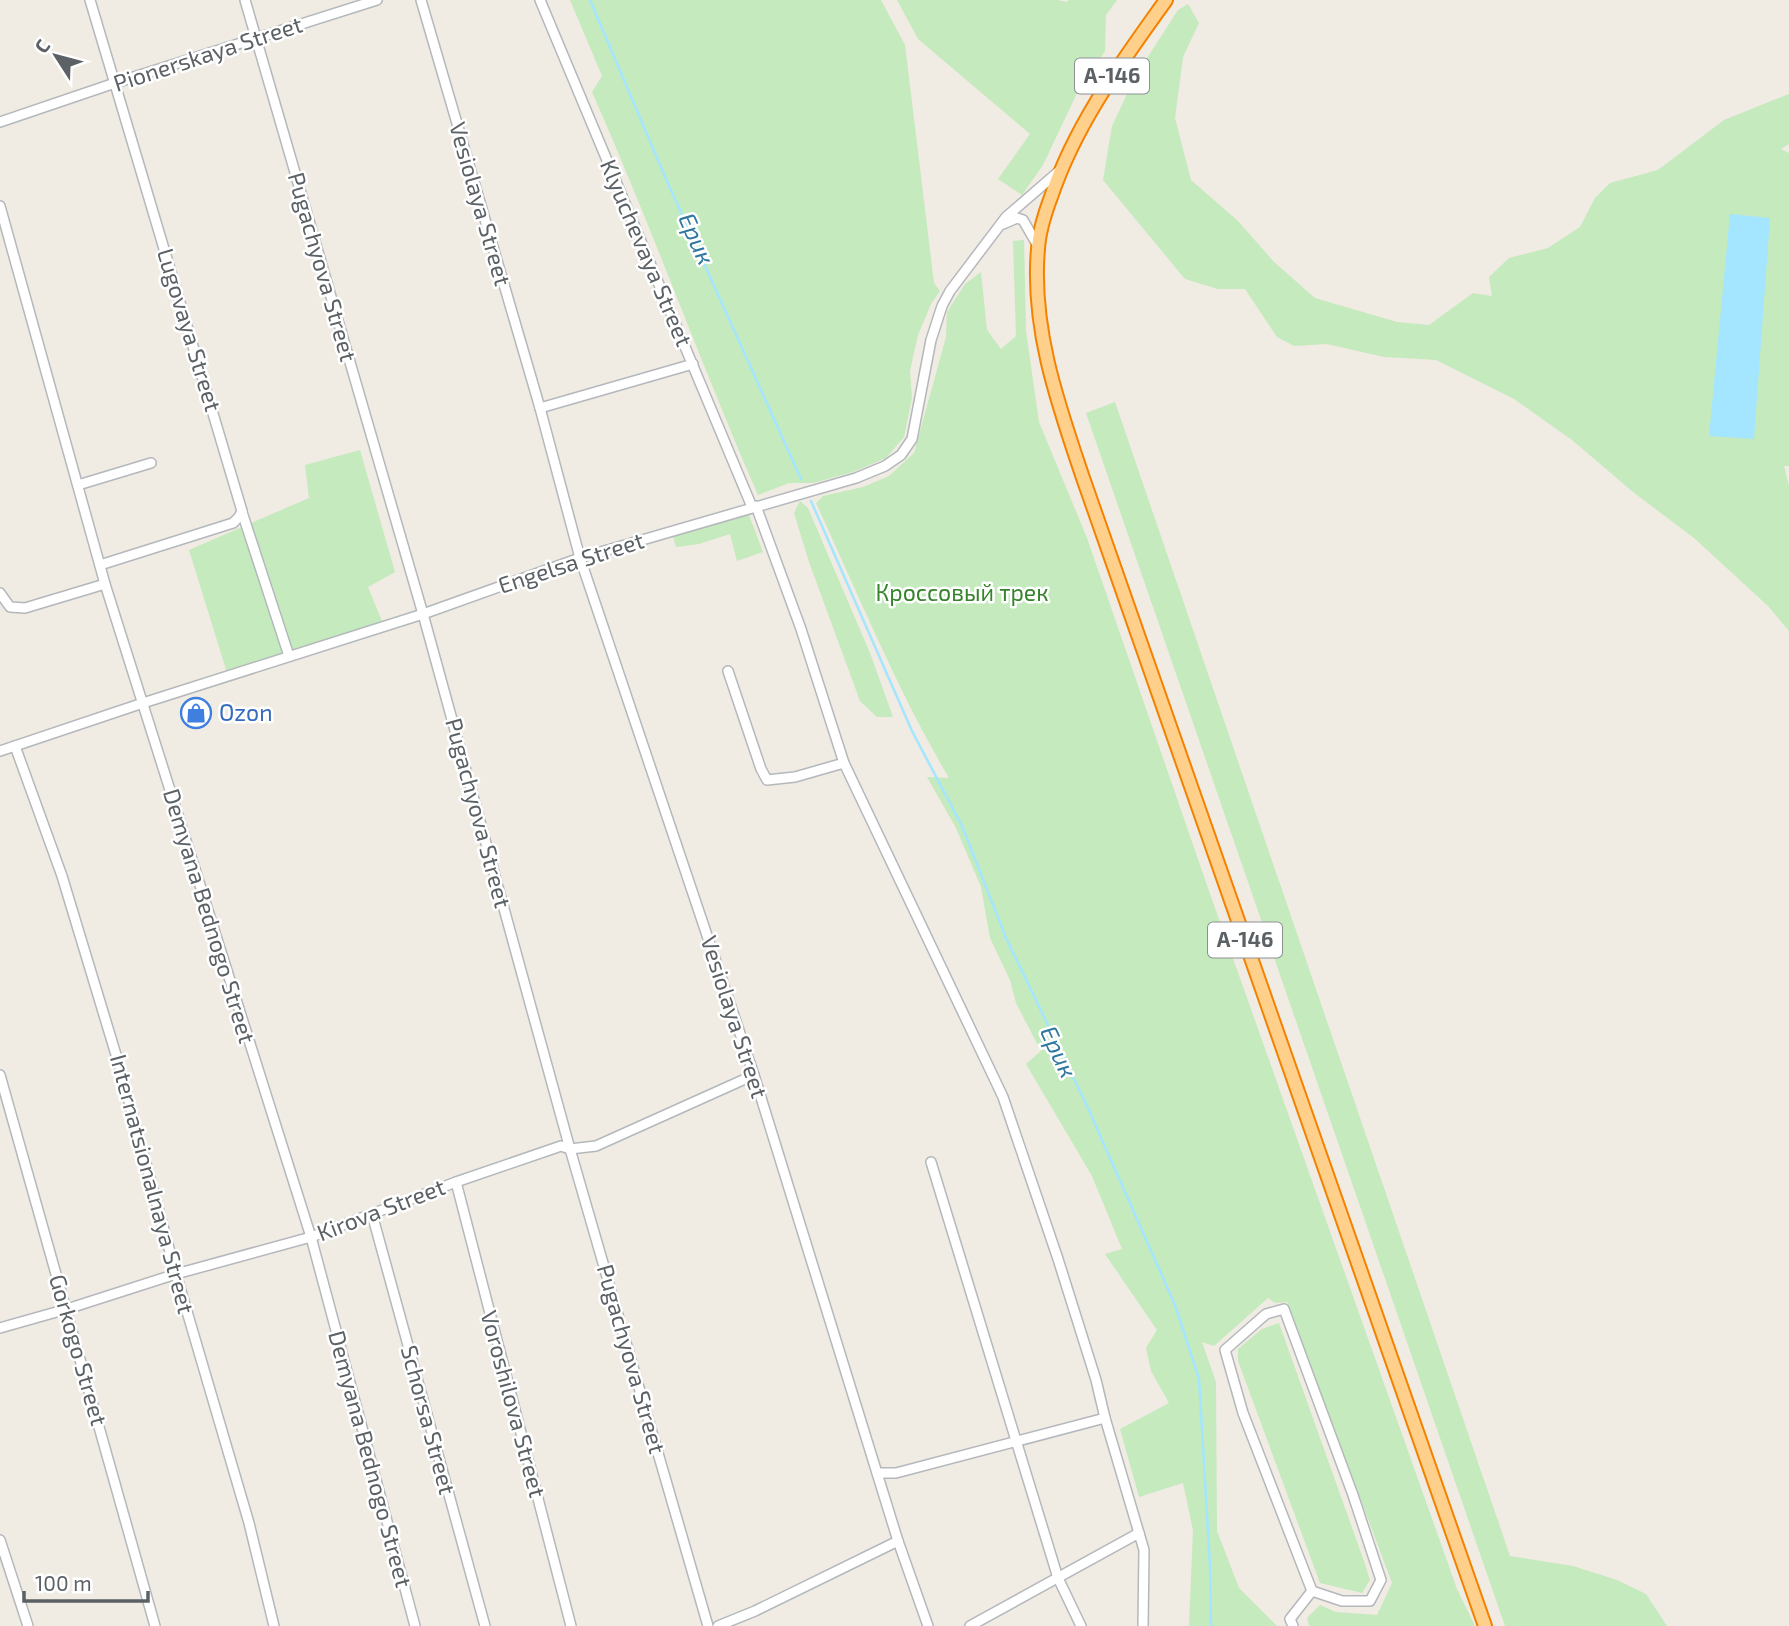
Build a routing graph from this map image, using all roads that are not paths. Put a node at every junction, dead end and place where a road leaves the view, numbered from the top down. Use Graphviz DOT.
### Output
graph roads {
  1 [pos="90,0"];
  2 [pos="245,0"];
  3 [pos="377,0"];
  4 [pos="421,0"];
  5 [pos="540,0"];
  6 [pos="1166,0"];
  7 [pos="256,39"];
  8 [pos="115,83"];
  9 [pos="0,122"];
  10 [pos="1060,171"];
  11 [pos="0,206"];
  12 [pos="998,226"];
  13 [pos="1038,246"];
  14 [pos="693,364"];
  15 [pos="540,408"];
  16 [pos="150,463"];
  17 [pos="78,485"];
  18 [pos="754,507"];
  19 [pos="242,511"];
  20 [pos="580,558"];
  21 [pos="100,565"];
  22 [pos="105,583"];
  23 [pos="0,593"];
  24 [pos="423,614"];
  25 [pos="289,656"];
  26 [pos="728,671"];
  27 [pos="143,703"];
  28 [pos="15,746"];
  29 [pos="0,751"];
  30 [pos="844,763"];
  31 [pos="0,1075"];
  32 [pos="754,1075"];
  33 [pos="570,1149"];
  34 [pos="932,1162"];
  35 [pos="456,1182"];
  36 [pos="372,1214"];
  37 [pos="311,1237"];
  38 [pos="176,1274"];
  39 [pos="67,1310"];
  40 [pos="0,1328"];
  41 [pos="1105,1418"];
  42 [pos="1017,1440"];
  43 [pos="877,1473"];
  44 [pos="1139,1532"];
  45 [pos="0,1541"];
  46 [pos="898,1541"];
  47 [pos="1058,1578"];
  48 [pos="1312,1591"];
  49 [pos="28,1626"];
  50 [pos="155,1626"];
  51 [pos="274,1626"];
  52 [pos="415,1626"];
  53 [pos="485,1626"];
  54 [pos="571,1626"];
  55 [pos="708,1626"];
  56 [pos="718,1626"];
  57 [pos="928,1626"];
  58 [pos="970,1626"];
  59 [pos="1081,1626"];
  60 [pos="1143,1626"];
  61 [pos="1293,1626"];
  62 [pos="1485,1626"];
  1 -- 8 [label="street, Lugovaya Street"];
  2 -- 7 [label="street, Pugachyova Street"];
  3 -- 7 [label="street, Pionerskaya Street"];
  4 -- 15 [label="street, Vesiolaya Street"];
  5 -- 14 [label="street, Klyuchevaya Street"];
  6 -- 10 [label="highway, А-146"];
  7 -- 8 [label="street, Pionerskaya Street"];
  7 -- 24 [label="street, Pugachyova Street"];
  8 -- 9 [label="street, Pionerskaya Street"];
  8 -- 19 [label="street, Lugovaya Street"];
  10 -- 12 [label="street, Engelsa Street"];
  10 -- 13 [label="highway, А-146"];
  11 -- 17 [label="street, Demyana Bednogo Street"];
  12 -- 13 [label="street"];
  12 -- 18 [label="street, Engelsa Street"];
  13 -- 62 [label="highway, А-146"];
  14 -- 15 [label="street"];
  14 -- 18 [label="street, Klyuchevaya Street"];
  15 -- 20 [label="street, Vesiolaya Street"];
  16 -- 17 [label="street"];
  17 -- 21 [label="street, Demyana Bednogo Street"];
  18 -- 20 [label="street, Engelsa Street"];
  18 -- 30 [label="street, Klyuchevaya Street"];
  19 -- 21 [label="street"];
  19 -- 25 [label="street, Lugovaya Street"];
  20 -- 24 [label="street, Engelsa Street"];
  20 -- 32 [label="street, Vesiolaya Street"];
  21 -- 22 [label="street, Demyana Bednogo Street"];
  22 -- 23 [label="street"];
  22 -- 27 [label="street, Demyana Bednogo Street"];
  24 -- 25 [label="street, Engelsa Street"];
  24 -- 33 [label="street, Pugachyova Street"];
  25 -- 27 [label="street, Engelsa Street"];
  26 -- 30 [label="street"];
  27 -- 28 [label="street, Engelsa Street"];
  27 -- 37 [label="street, Demyana Bednogo Street"];
  28 -- 29 [label="street, Engelsa Street"];
  28 -- 38 [label="street, Internatsionalnaya Street"];
  30 -- 41 [label="street, Klyuchevaya Street"];
  31 -- 39 [label="street, Gorkogo Street"];
  32 -- 33 [label="street, Kirova Street"];
  32 -- 43 [label="street, Vesiolaya Street"];
  33 -- 35 [label="street, Kirova Street"];
  33 -- 55 [label="street, Pugachyova Street"];
  34 -- 42 [label="street"];
  35 -- 36 [label="street, Kirova Street"];
  35 -- 54 [label="street, Voroshilova Street"];
  36 -- 37 [label="street, Kirova Street"];
  36 -- 53 [label="street, Schorsa Street"];
  37 -- 38 [label="street, Kirova Street"];
  37 -- 52 [label="street, Demyana Bednogo Street"];
  38 -- 39 [label="street, Kirova Street"];
  38 -- 51 [label="street, Internatsionalnaya Street"];
  39 -- 40 [label="street, Kirova Street"];
  39 -- 50 [label="street, Gorkogo Street"];
  41 -- 42 [label="street"];
  41 -- 44 [label="street, Klyuchevaya Street"];
  42 -- 43 [label="street"];
  42 -- 47 [label="street"];
  43 -- 46 [label="street, Vesiolaya Street"];
  44 -- 47 [label="street"];
  44 -- 60 [label="street, Klyuchevaya Street"];
  45 -- 49 [label="street"];
  46 -- 56 [label="street"];
  46 -- 57 [label="street, Vesiolaya Street"];
  47 -- 58 [label="street"];
  47 -- 59 [label="street"];
  48 -- 48 [label="street"];
  48 -- 61 [label="street"];
}
